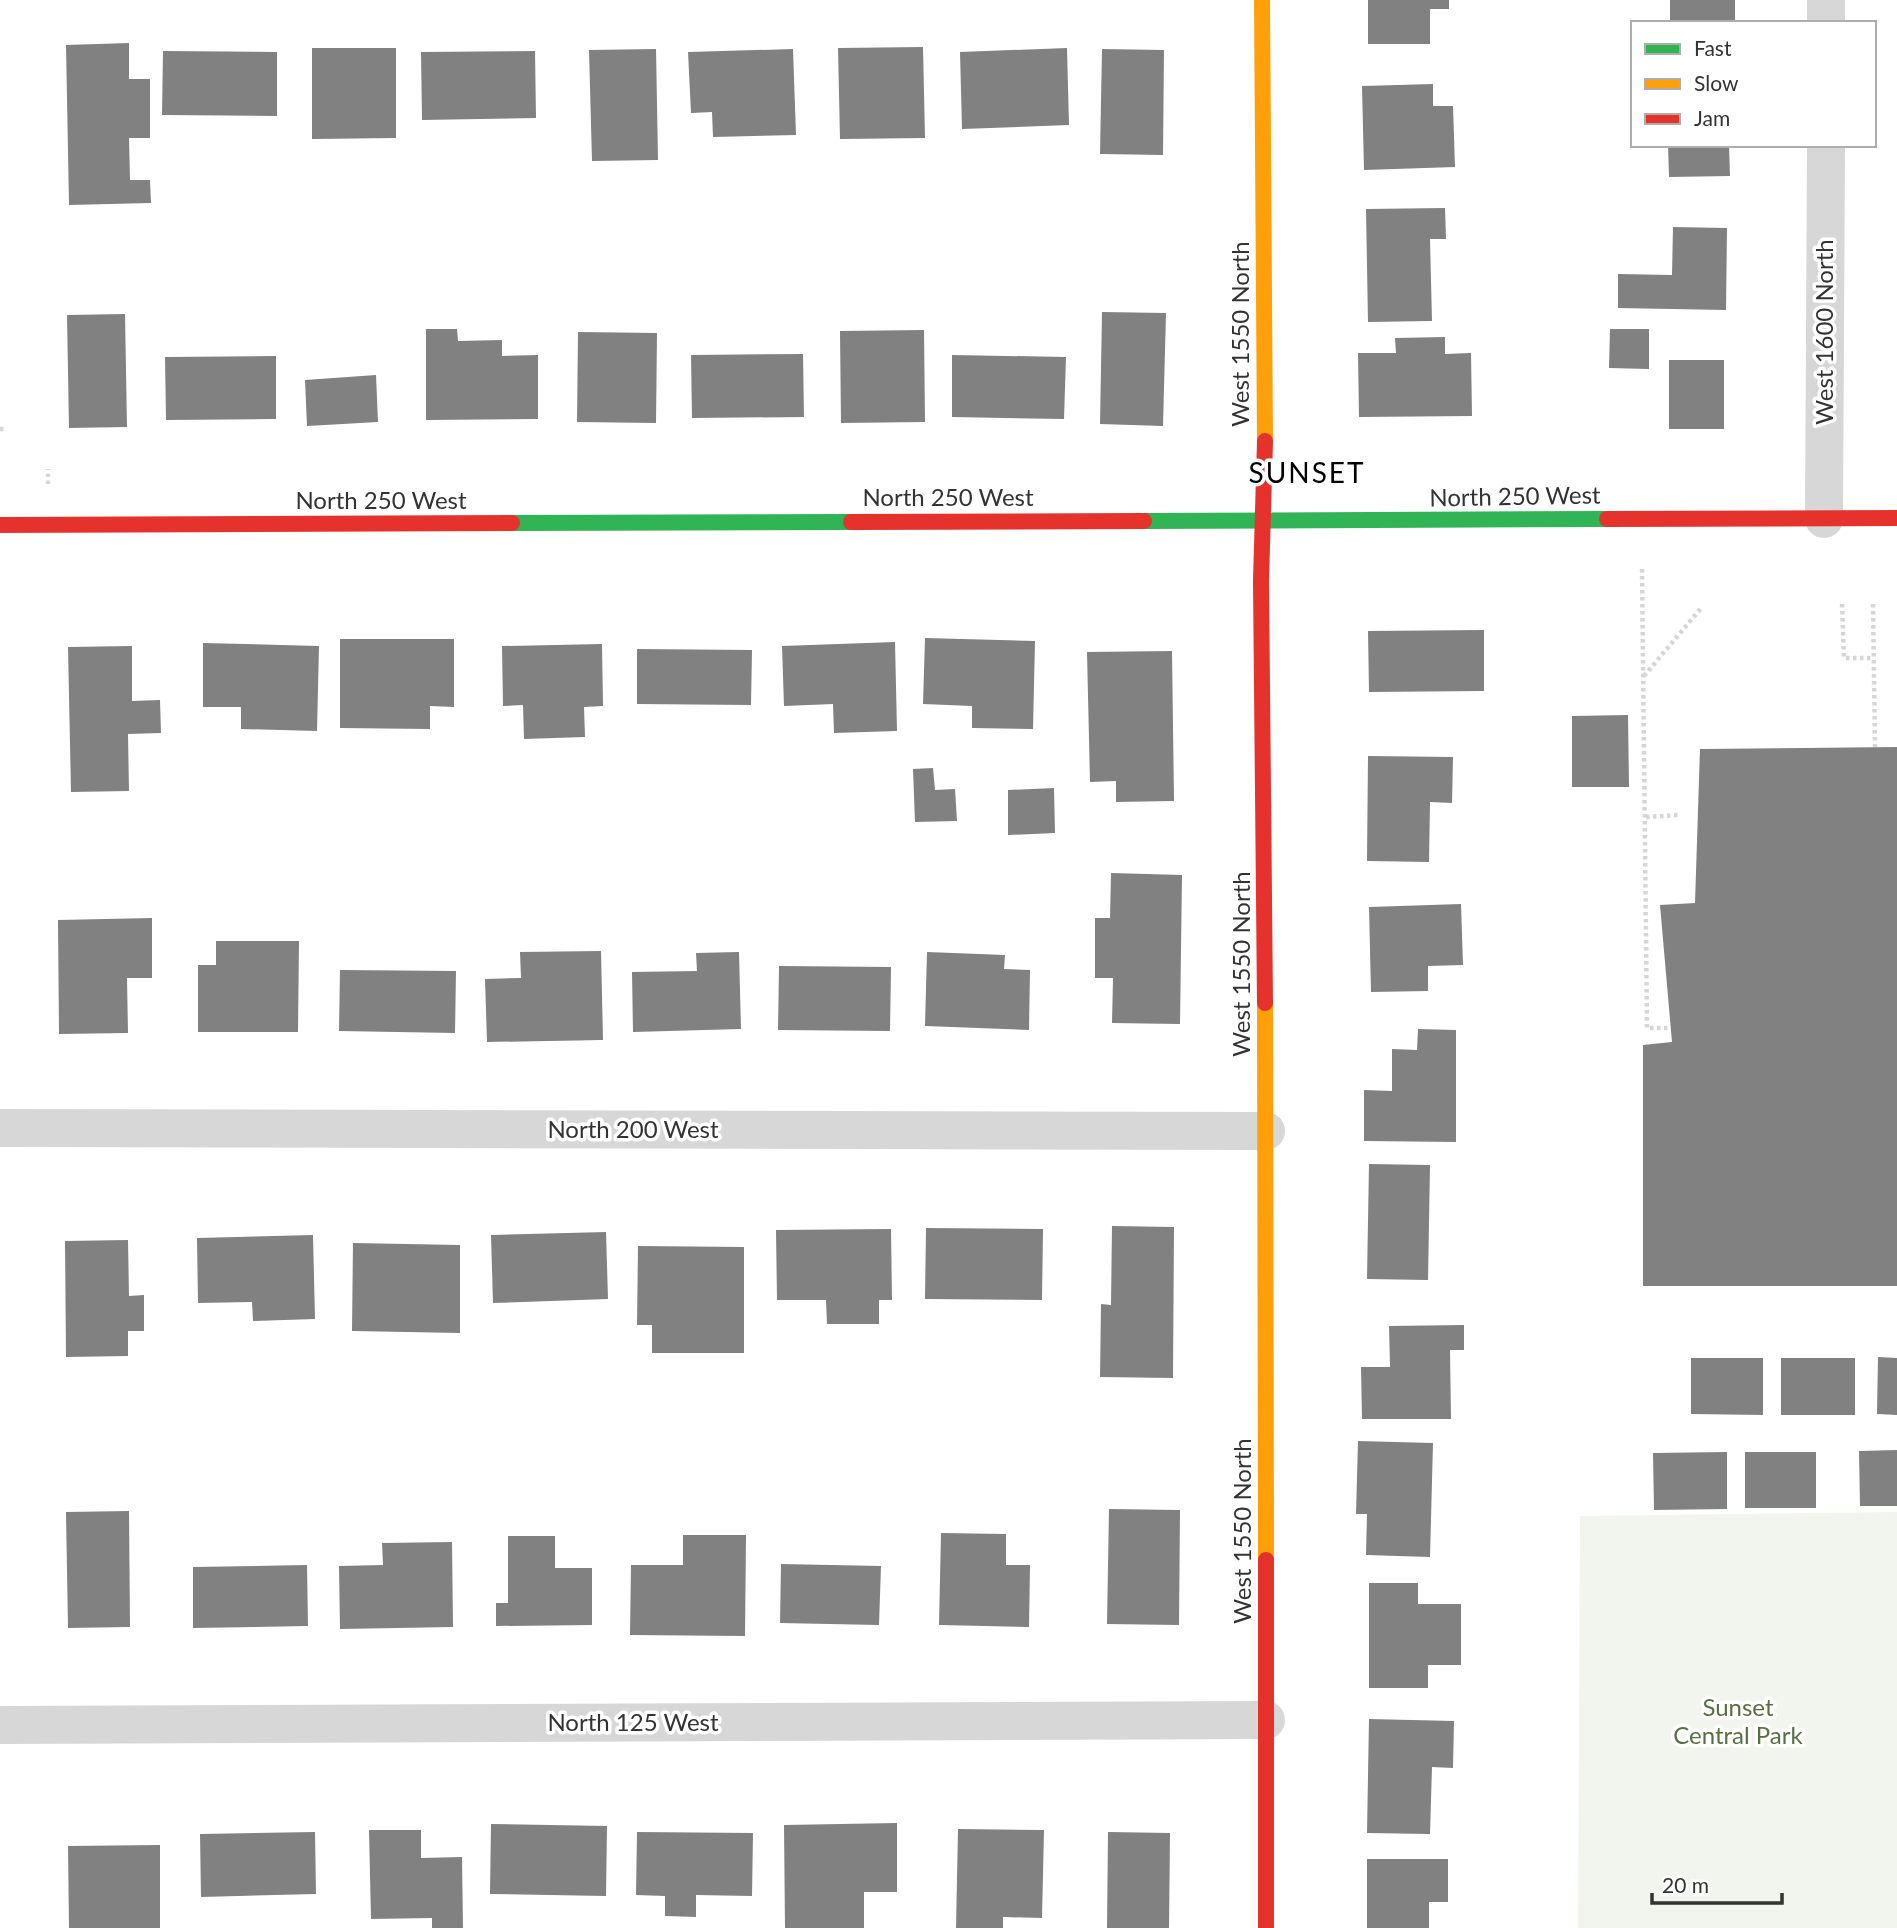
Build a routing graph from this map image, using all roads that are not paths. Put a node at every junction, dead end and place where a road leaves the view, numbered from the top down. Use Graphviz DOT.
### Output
graph roads {
  1 [pos="1262,0"];
  2 [pos="1826,0"];
  3 [pos="1826,21"];
  4 [pos="1826,147"];
  5 [pos="1897,518"];
  6 [pos="1824,519"];
  7 [pos="1262,520"];
  8 [pos="0,525"];
  9 [pos="0,1128"];
  10 [pos="1266,1131"];
  11 [pos="1266,1720"];
  12 [pos="0,1725"];
  13 [pos="1266,1928"];
  1 -- 7 [label="street, West 1550 North"];
  2 -- 3 [label="street"];
  4 -- 6 [label="street, West 1600 North"];
  5 -- 6 [label="street, North 250 West"];
  6 -- 7 [label="street, North 250 West"];
  7 -- 8 [label="street, North 250 West"];
  7 -- 10 [label="street, West 1550 North"];
  9 -- 10 [label="street, North 200 West"];
  10 -- 11 [label="street, West 1550 North"];
  11 -- 12 [label="street, North 125 West"];
  11 -- 13 [label="street, West 1550 North"];
}
